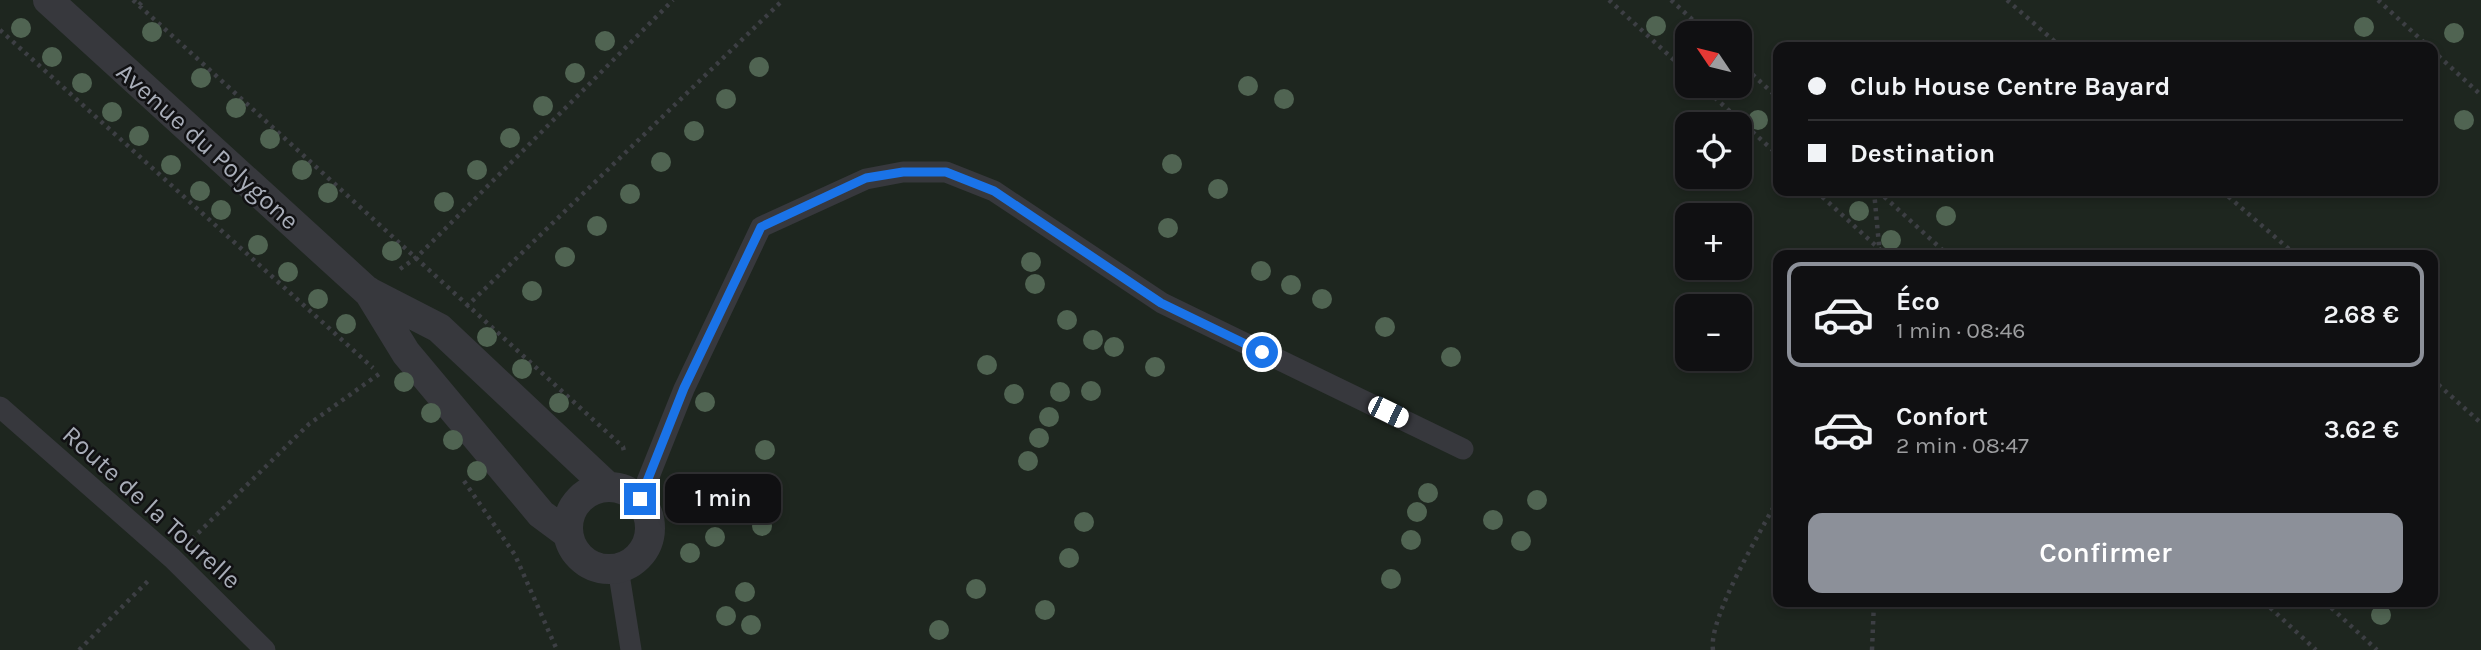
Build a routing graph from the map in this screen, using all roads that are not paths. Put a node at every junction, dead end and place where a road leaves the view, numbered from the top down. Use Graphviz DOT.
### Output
graph roads {
  1 [pos="48,0"];
  2 [pos="368,291"];
  3 [pos="0,407"];
  4 [pos="1463,449"];
  5 [pos="607,486"];
  6 [pos="640,499"];
  7 [pos="568,534"];
  8 [pos="618,568"];
  9 [pos="265,650"];
  10 [pos="631,650"];
  1 -- 2 [label="street, Avenue du Polygone"];
  2 -- 5 [label="street, Avenue du Polygone"];
  2 -- 7 [label="street, Avenue du Polygone"];
  3 -- 9 [label="lane, Route de la Tourelle"];
  4 -- 6 [label="lane"];
  5 -- 6 [label="street, Avenue du Polygone"];
  5 -- 7 [label="street"];
  6 -- 8 [label="street"];
  7 -- 8 [label="street, Avenue du Polygone"];
  8 -- 10 [label="lane"];
}
